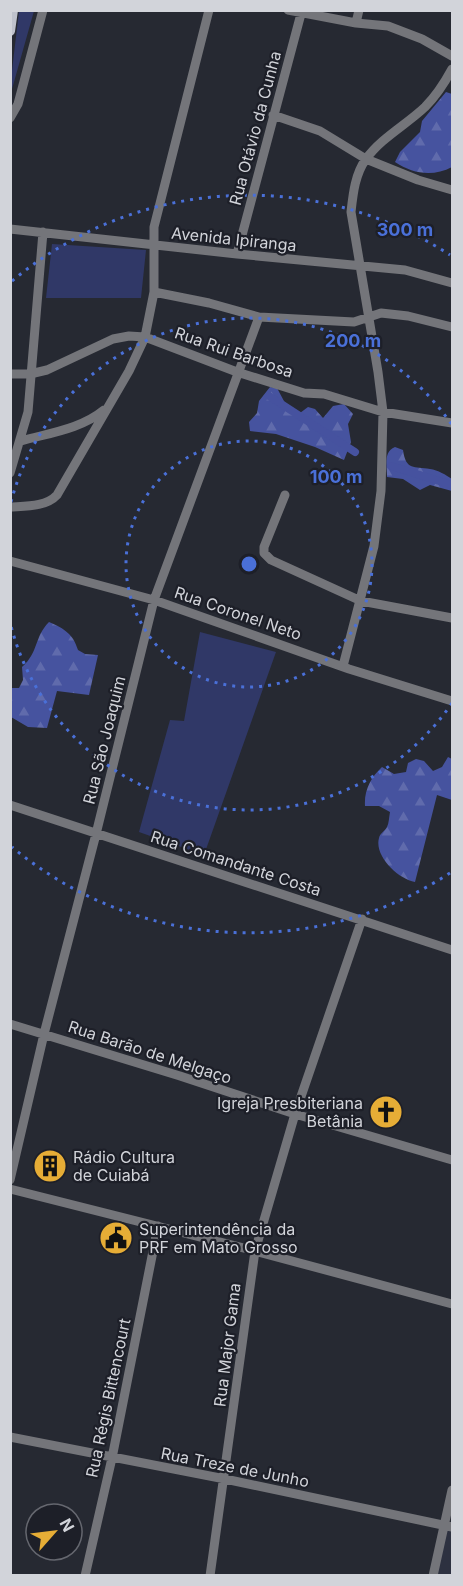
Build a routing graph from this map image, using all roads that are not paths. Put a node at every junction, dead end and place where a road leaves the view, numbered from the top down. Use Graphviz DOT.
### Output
graph roads {
  1 [pos="13,10"];
  2 [pos="43,10"];
  3 [pos="209,10"];
  4 [pos="288,10"];
  5 [pos="359,10"];
  6 [pos="302,12"];
  7 [pos="356,23"];
  8 [pos="10,31"];
  9 [pos="453,56"];
  10 [pos="453,69"];
  11 [pos="273,115"];
  12 [pos="10,118"];
  13 [pos="366,159"];
  14 [pos="453,190"];
  15 [pos="10,229"];
  16 [pos="43,232"];
  17 [pos="154,245"];
  18 [pos="237,254"];
  19 [pos="359,267"];
  20 [pos="453,283"];
  21 [pos="154,292"];
  22 [pos="259,317"];
  23 [pos="368,318"];
  24 [pos="453,327"];
  25 [pos="145,337"];
  26 [pos="237,372"];
  27 [pos="10,374"];
  28 [pos="30,374"];
  29 [pos="108,406"];
  30 [pos="382,412"];
  31 [pos="453,423"];
  32 [pos="21,441"];
  33 [pos="11,466"];
  34 [pos="285,495"];
  35 [pos="10,507"];
  36 [pos="10,561"];
  37 [pos="154,600"];
  38 [pos="361,601"];
  39 [pos="453,618"];
  40 [pos="343,666"];
  41 [pos="453,701"];
  42 [pos="10,805"];
  43 [pos="96,834"];
  44 [pos="362,919"];
  45 [pos="453,950"];
  46 [pos="10,1024"];
  47 [pos="44,1034"];
  48 [pos="295,1114"];
  49 [pos="453,1160"];
  50 [pos="10,1180"];
  51 [pos="10,1189"];
  52 [pos="158,1226"];
  53 [pos="255,1251"];
  54 [pos="453,1304"];
  55 [pos="10,1437"];
  56 [pos="112,1458"];
  57 [pos="225,1479"];
  58 [pos="453,1490"];
  59 [pos="448,1527"];
  60 [pos="85,1575"];
  61 [pos="210,1575"];
  62 [pos="433,1575"];
  1 -- 8 [label="main road"];
  2 -- 12 [label="street"];
  3 -- 17 [label="street"];
  4 -- 6 [label="street"];
  5 -- 7 [label="street"];
  6 -- 7 [label="street"];
  6 -- 11 [label="street, Rua Otávio da Cunha"];
  7 -- 9 [label="street"];
  10 -- 13 [label="street"];
  11 -- 13 [label="street"];
  11 -- 18 [label="street, Rua Otávio da Cunha"];
  13 -- 14 [label="street"];
  13 -- 19 [label="street"];
  15 -- 16 [label="street, Avenida Ipiranga"];
  16 -- 17 [label="street, Avenida Ipiranga"];
  16 -- 28 [label="street"];
  17 -- 18 [label="street, Avenida Ipiranga"];
  17 -- 21 [label="street"];
  18 -- 19 [label="street, Avenida Ipiranga"];
  19 -- 20 [label="street, Avenida Ipiranga"];
  19 -- 23 [label="street"];
  21 -- 22 [label="street"];
  21 -- 25 [label="street"];
  22 -- 23 [label="street"];
  22 -- 26 [label="street, Rua São Joaquim"];
  23 -- 24 [label="street"];
  23 -- 30 [label="street"];
  25 -- 26 [label="street, Rua Rui Barbosa"];
  25 -- 28 [label="street, Rua Rui Barbosa"];
  25 -- 29 [label="street"];
  26 -- 30 [label="street, Rua Rui Barbosa"];
  26 -- 37 [label="street, Rua São Joaquim"];
  27 -- 28 [label="street, Rua Rui Barbosa"];
  28 -- 32 [label="street"];
  29 -- 32 [label="street"];
  29 -- 35 [label="street"];
  30 -- 31 [label="street, Rua Rui Barbosa"];
  30 -- 38 [label="street"];
  32 -- 33 [label="street"];
  34 -- 38 [label="street"];
  36 -- 37 [label="street, Rua Coronel Neto"];
  37 -- 40 [label="street, Rua Coronel Neto"];
  37 -- 43 [label="street, Rua São Joaquim"];
  38 -- 39 [label="street"];
  38 -- 40 [label="street"];
  40 -- 41 [label="street, Rua Coronel Neto"];
  42 -- 43 [label="street, Rua Comandante Costa"];
  43 -- 44 [label="street, Rua Comandante Costa"];
  43 -- 47 [label="street, Rua São Joaquim"];
  44 -- 45 [label="street, Rua Comandante Costa"];
  44 -- 48 [label="street, Rua Major Gama"];
  46 -- 47 [label="street, Rua Barão de Melgaço"];
  47 -- 48 [label="street, Rua Barão de Melgaço"];
  47 -- 50 [label="street, Rua São Joaquim"];
  48 -- 49 [label="street, Rua Barão de Melgaço"];
  48 -- 53 [label="street, Rua Major Gama"];
  51 -- 52 [label="street"];
  52 -- 53 [label="street"];
  52 -- 56 [label="street, Rua Régis Bittencourt"];
  53 -- 54 [label="street"];
  53 -- 57 [label="street, Rua Major Gama"];
  55 -- 56 [label="street, Rua Treze de Junho"];
  56 -- 57 [label="street, Rua Treze de Junho"];
  56 -- 60 [label="street, Rua Régis Bittencourt"];
  57 -- 59 [label="street, Rua Treze de Junho"];
  57 -- 61 [label="street, Rua Major Gama"];
  58 -- 59 [label="street"];
  59 -- 62 [label="street"];
}
